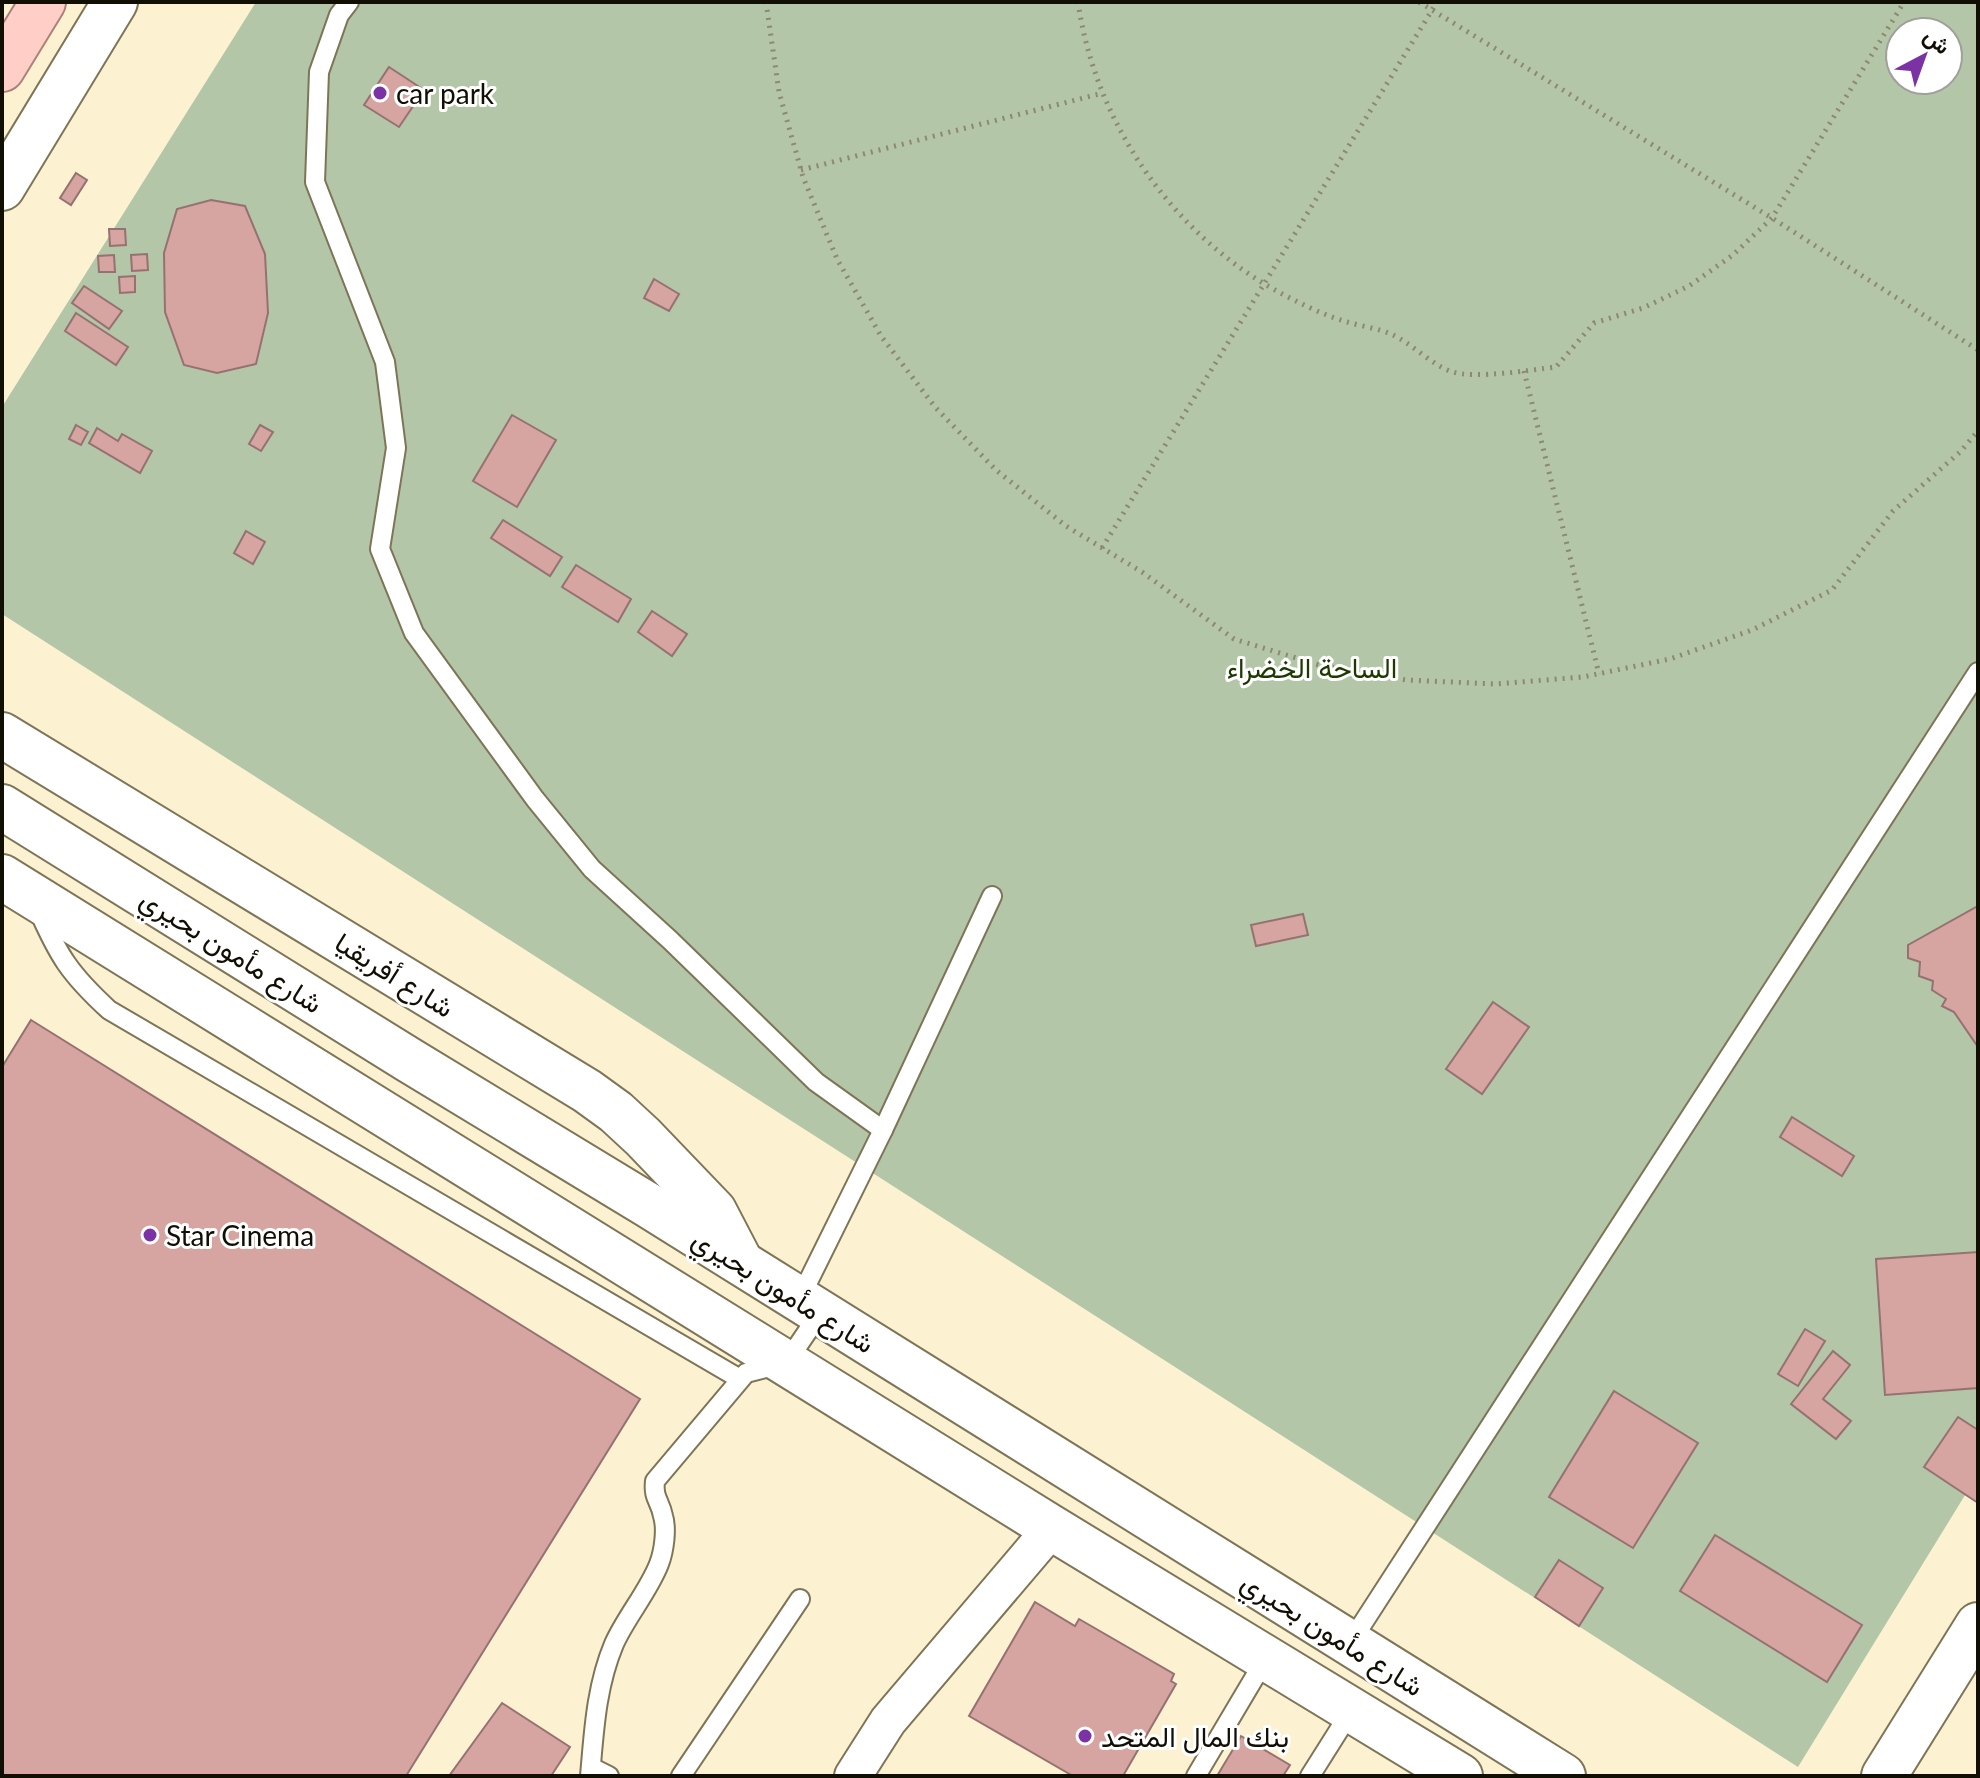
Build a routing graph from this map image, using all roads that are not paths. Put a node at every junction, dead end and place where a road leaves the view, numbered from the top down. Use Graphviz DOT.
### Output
graph roads {
  1 [pos="43,2"];
  2 [pos="115,2"];
  3 [pos="349,2"];
  4 [pos="2,69"];
  5 [pos="2,188"];
  6 [pos="1978,672"];
  7 [pos="2,735"];
  8 [pos="2,807"];
  9 [pos="17,886"];
  10 [pos="992,896"];
  11 [pos="883,1130"];
  12 [pos="742,1265"];
  13 [pos="809,1307"];
  14 [pos="786,1363"];
  15 [pos="740,1379"];
  16 [pos="1052,1528"];
  17 [pos="800,1599"];
  18 [pos="1978,1625"];
  19 [pos="1350,1643"];
  20 [pos="1266,1658"];
  21 [pos="1352,1710"];
  22 [pos="590,1772"];
  23 [pos="609,1776"];
  24 [pos="681,1776"];
  25 [pos="853,1776"];
  26 [pos="1196,1776"];
  27 [pos="1310,1776"];
  28 [pos="1460,1776"];
  29 [pos="1563,1776"];
  30 [pos="1884,1776"];
  1 -- 4 [label="highway"];
  2 -- 5 [label="street"];
  3 -- 11 [label="lane"];
  6 -- 19 [label="lane"];
  7 -- 12 [label="street, شارع أفريقيا"];
  8 -- 12 [label="street, شارع مأمون بحيري"];
  9 -- 14 [label="street, شارع مأمون بحيري"];
  9 -- 15 [label="lane"];
  10 -- 11 [label="lane"];
  11 -- 13 [label="lane"];
  12 -- 13 [label="street, شارع مأمون بحيري"];
  13 -- 14 [label="lane"];
  13 -- 19 [label="street, شارع مأمون بحيري"];
  14 -- 15 [label="lane"];
  14 -- 16 [label="street, شارع مأمون بحيري"];
  15 -- 22 [label="lane"];
  16 -- 20 [label="street, شارع مأمون بحيري"];
  16 -- 25 [label="street"];
  17 -- 24 [label="lane"];
  18 -- 30 [label="street"];
  19 -- 29 [label="street, شارع مأمون بحيري"];
  20 -- 21 [label="street, شارع مأمون بحيري"];
  20 -- 26 [label="lane"];
  21 -- 27 [label="lane"];
  21 -- 28 [label="street, شارع مأمون بحيري"];
  22 -- 23 [label="lane"];
}
